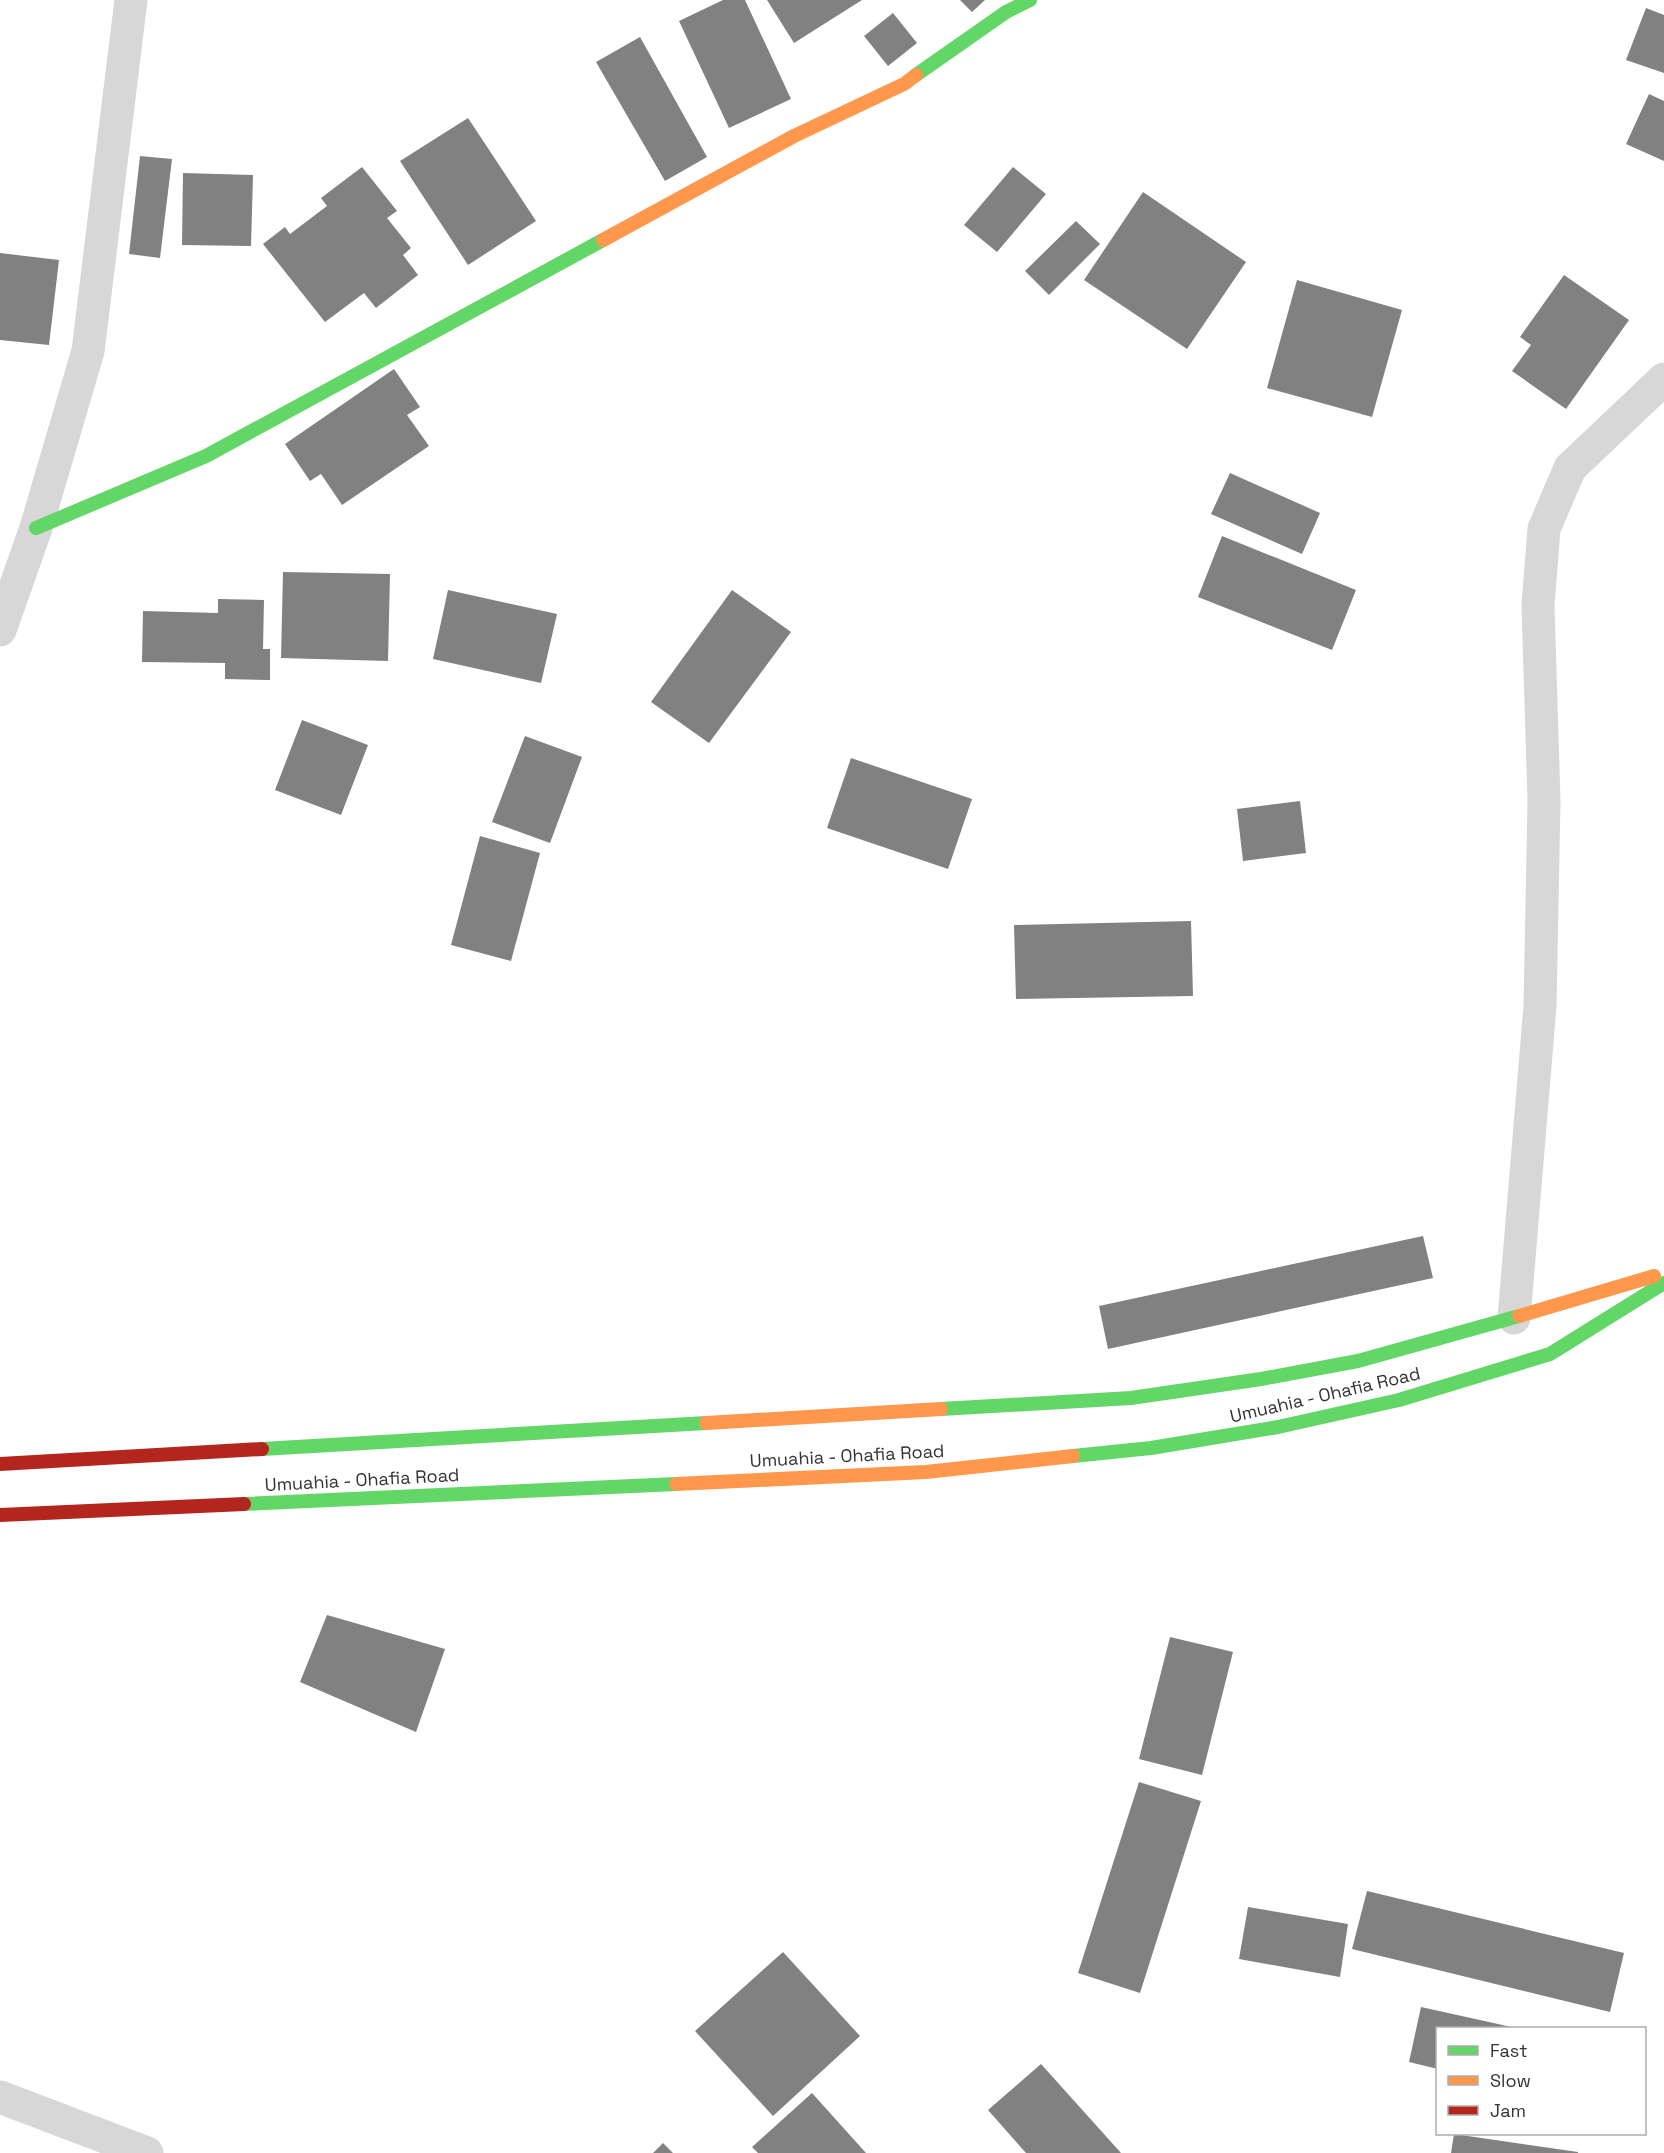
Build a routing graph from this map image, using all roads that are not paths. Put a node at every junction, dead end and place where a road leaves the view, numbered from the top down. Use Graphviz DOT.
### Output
graph roads {
  1 [pos="131,0"];
  2 [pos="1029,0"];
  3 [pos="1664,379"];
  4 [pos="36,528"];
  5 [pos="10,566"];
  6 [pos="0,630"];
  7 [pos="1664,1272"];
  8 [pos="1664,1283"];
  9 [pos="1514,1318"];
  10 [pos="0,1464"];
  11 [pos="0,1515"];
  12 [pos="0,2097"];
  13 [pos="147,2153"];
  1 -- 4 [label="street"];
  2 -- 4 [label="main road"];
  3 -- 9 [label="street"];
  4 -- 5 [label="street"];
  5 -- 6 [label="street"];
  7 -- 9 [label="main road, Umuahia - Ohafia Road"];
  8 -- 11 [label="main road, Umuahia - Ohafia Road"];
  9 -- 10 [label="main road, Umuahia - Ohafia Road"];
  12 -- 13 [label="street"];
}
